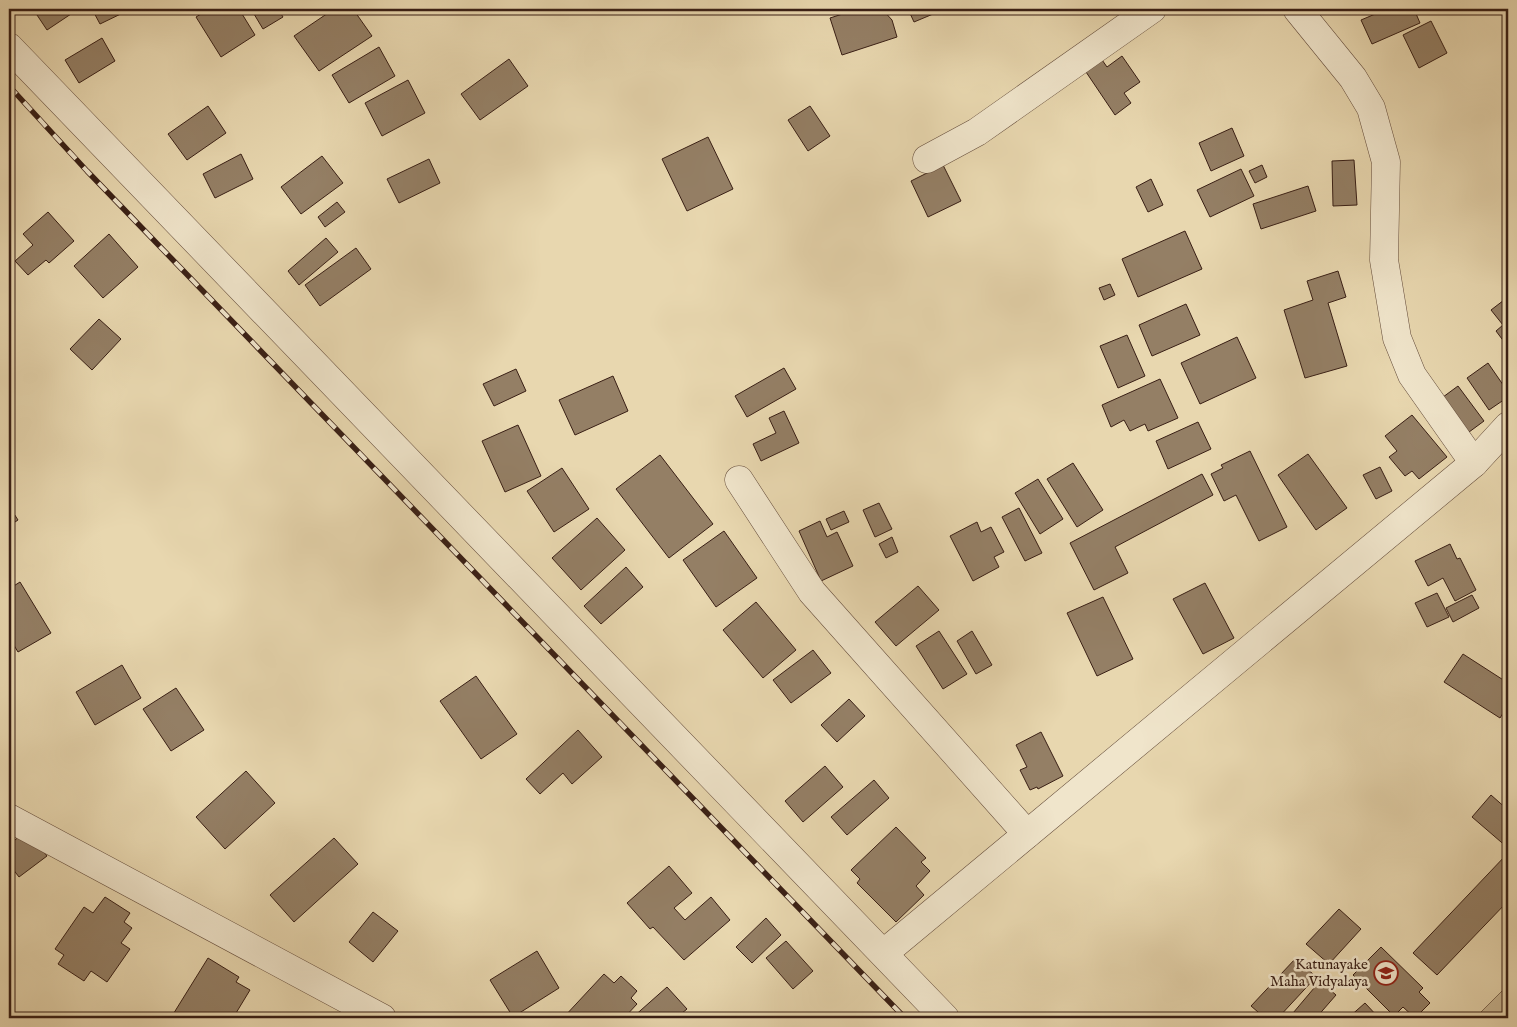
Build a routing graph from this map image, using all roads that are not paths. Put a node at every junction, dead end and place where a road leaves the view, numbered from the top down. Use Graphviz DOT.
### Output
graph roads {
  1 [pos="1152,9"];
  2 [pos="1297,9"];
  3 [pos="9,47"];
  4 [pos="927,159"];
  5 [pos="1508,426"];
  6 [pos="1474,463"];
  7 [pos="739,480"];
  8 [pos="9,818"];
  9 [pos="1027,834"];
  10 [pos="884,953"];
  11 [pos="382,1018"];
  12 [pos="945,1018"];
  1 -- 4 [label="street"];
  2 -- 6 [label="street"];
  3 -- 10 [label="street"];
  5 -- 6 [label="street"];
  6 -- 9 [label="street"];
  7 -- 9 [label="street"];
  8 -- 11 [label="street"];
  9 -- 10 [label="street"];
  10 -- 12 [label="street"];
}
